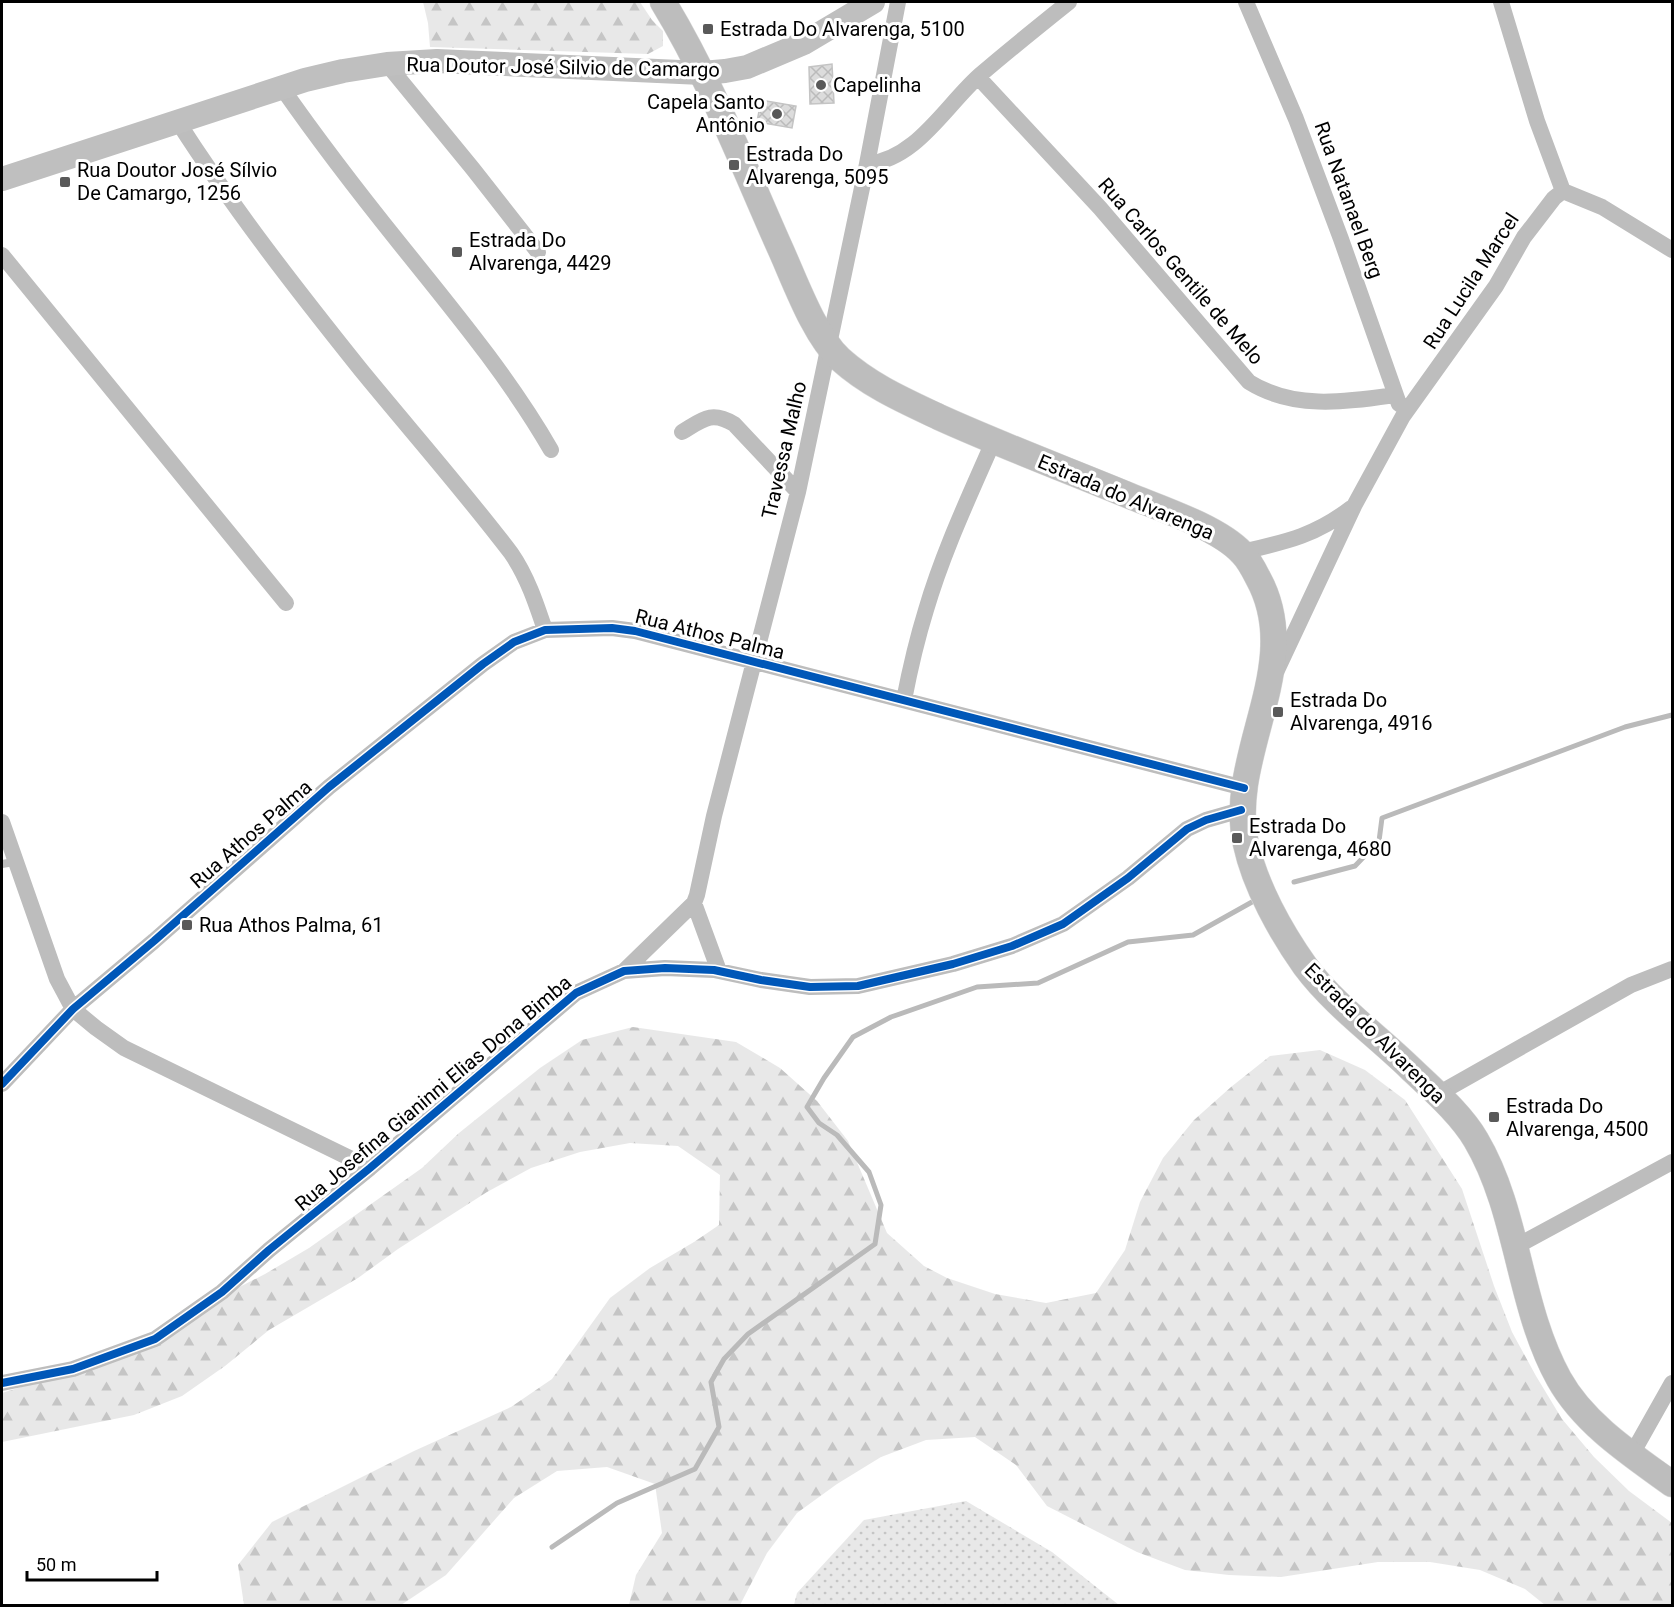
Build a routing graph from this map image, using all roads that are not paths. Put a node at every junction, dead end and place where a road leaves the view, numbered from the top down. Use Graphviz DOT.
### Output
graph roads {
  1 [pos="663,2"];
  2 [pos="873,2"];
  3 [pos="898,2"];
  4 [pos="1069,2"];
  5 [pos="1246,2"];
  6 [pos="1501,2"];
  7 [pos="387,64"];
  8 [pos="702,73"];
  9 [pos="978,77"];
  10 [pos="282,88"];
  11 [pos="178,122"];
  12 [pos="867,164"];
  13 [pos="2,179"];
  14 [pos="1563,191"];
  15 [pos="1672,250"];
  16 [pos="538,252"];
  17 [pos="2,255"];
  18 [pos="828,346"];
  19 [pos="1395,396"];
  20 [pos="1403,416"];
  21 [pos="682,432"];
  22 [pos="993,442"];
  23 [pos="551,450"];
  24 [pos="798,492"];
  25 [pos="1354,506"];
  26 [pos="1242,552"];
  27 [pos="286,603"];
  28 [pos="545,630"];
  29 [pos="755,660"];
  30 [pos="1269,687"];
  31 [pos="904,700"];
  32 [pos="1242,799"];
  33 [pos="2,822"];
  34 [pos="8,863"];
  35 [pos="694,903"];
  36 [pos="1672,969"];
  37 [pos="624,971"];
  38 [pos="719,971"];
  39 [pos="73,1009"];
  40 [pos="2,1084"];
  41 [pos="1438,1094"];
  42 [pos="1672,1162"];
  43 [pos="370,1168"];
  44 [pos="1515,1247"];
  45 [pos="2,1383"];
  46 [pos="1672,1383"];
  47 [pos="1632,1454"];
  48 [pos="1672,1484"];
  1 -- 8 [label="main road, Estrada do Alvarenga"];
  2 -- 8 [label="street, Rua Doutor José Silvio de Camargo"];
  3 -- 12 [label="street, Travessa Malho"];
  4 -- 9 [label="street"];
  5 -- 19 [label="street, Rua Natanael Berg"];
  6 -- 14 [label="street"];
  7 -- 8 [label="street, Rua Doutor José Silvio de Camargo"];
  7 -- 10 [label="street, Rua Doutor José Silvio de Camargo"];
  7 -- 16 [label="street"];
  8 -- 18 [label="main road, Estrada do Alvarenga"];
  9 -- 12 [label="street"];
  9 -- 19 [label="street, Rua Carlos Gentile de Melo"];
  10 -- 11 [label="street, Rua Doutor José Silvio de Camargo"];
  10 -- 23 [label="street"];
  11 -- 13 [label="street, Rua Doutor José Silvio de Camargo"];
  11 -- 28 [label="street"];
  12 -- 18 [label="street, Travessa Malho"];
  14 -- 15 [label="street"];
  14 -- 20 [label="street, Rua Lucila Marcel"];
  17 -- 27 [label="street"];
  18 -- 22 [label="main road, Estrada do Alvarenga"];
  18 -- 24 [label="street, Travessa Malho"];
  19 -- 20 [label="street, Rua Natanael Berg"];
  20 -- 25 [label="street, Rua Lucila Marcel"];
  21 -- 24 [label="street"];
  22 -- 26 [label="main road, Estrada do Alvarenga"];
  22 -- 31 [label="street"];
  24 -- 29 [label="street, Travessa Malho"];
  25 -- 26 [label="street, Rua Lucila Marcel"];
  25 -- 30 [label="street, Rua Lucila Marcel"];
  26 -- 30 [label="main road, Estrada do Alvarenga"];
  28 -- 29 [label="street, Rua Athos Palma"];
  28 -- 39 [label="street, Rua Athos Palma"];
  29 -- 31 [label="street, Rua Athos Palma"];
  29 -- 35 [label="street, Travessa Malho"];
  30 -- 32 [label="main road, Estrada do Alvarenga"];
  31 -- 32 [label="street, Rua Athos Palma"];
  32 -- 38 [label="street, Rua Josefina Gianinni Elias Dona Bimba"];
  32 -- 41 [label="main road, Estrada do Alvarenga"];
  33 -- 34 [label="street"];
  34 -- 39 [label="street"];
  35 -- 37 [label="street"];
  35 -- 38 [label="street"];
  36 -- 41 [label="street"];
  37 -- 38 [label="street, Rua Josefina Gianinni Elias Dona Bimba"];
  37 -- 43 [label="street, Rua Josefina Gianinni Elias Dona Bimba"];
  39 -- 40 [label="street, Rua Athos Palma"];
  39 -- 43 [label="street"];
  41 -- 44 [label="main road, Estrada do Alvarenga"];
  42 -- 44 [label="street"];
  43 -- 45 [label="street, Rua Josefina Gianinni Elias Dona Bimba"];
  44 -- 47 [label="main road, Estrada do Alvarenga"];
  46 -- 47 [label="street"];
  47 -- 48 [label="main road, Estrada do Alvarenga"];
}
